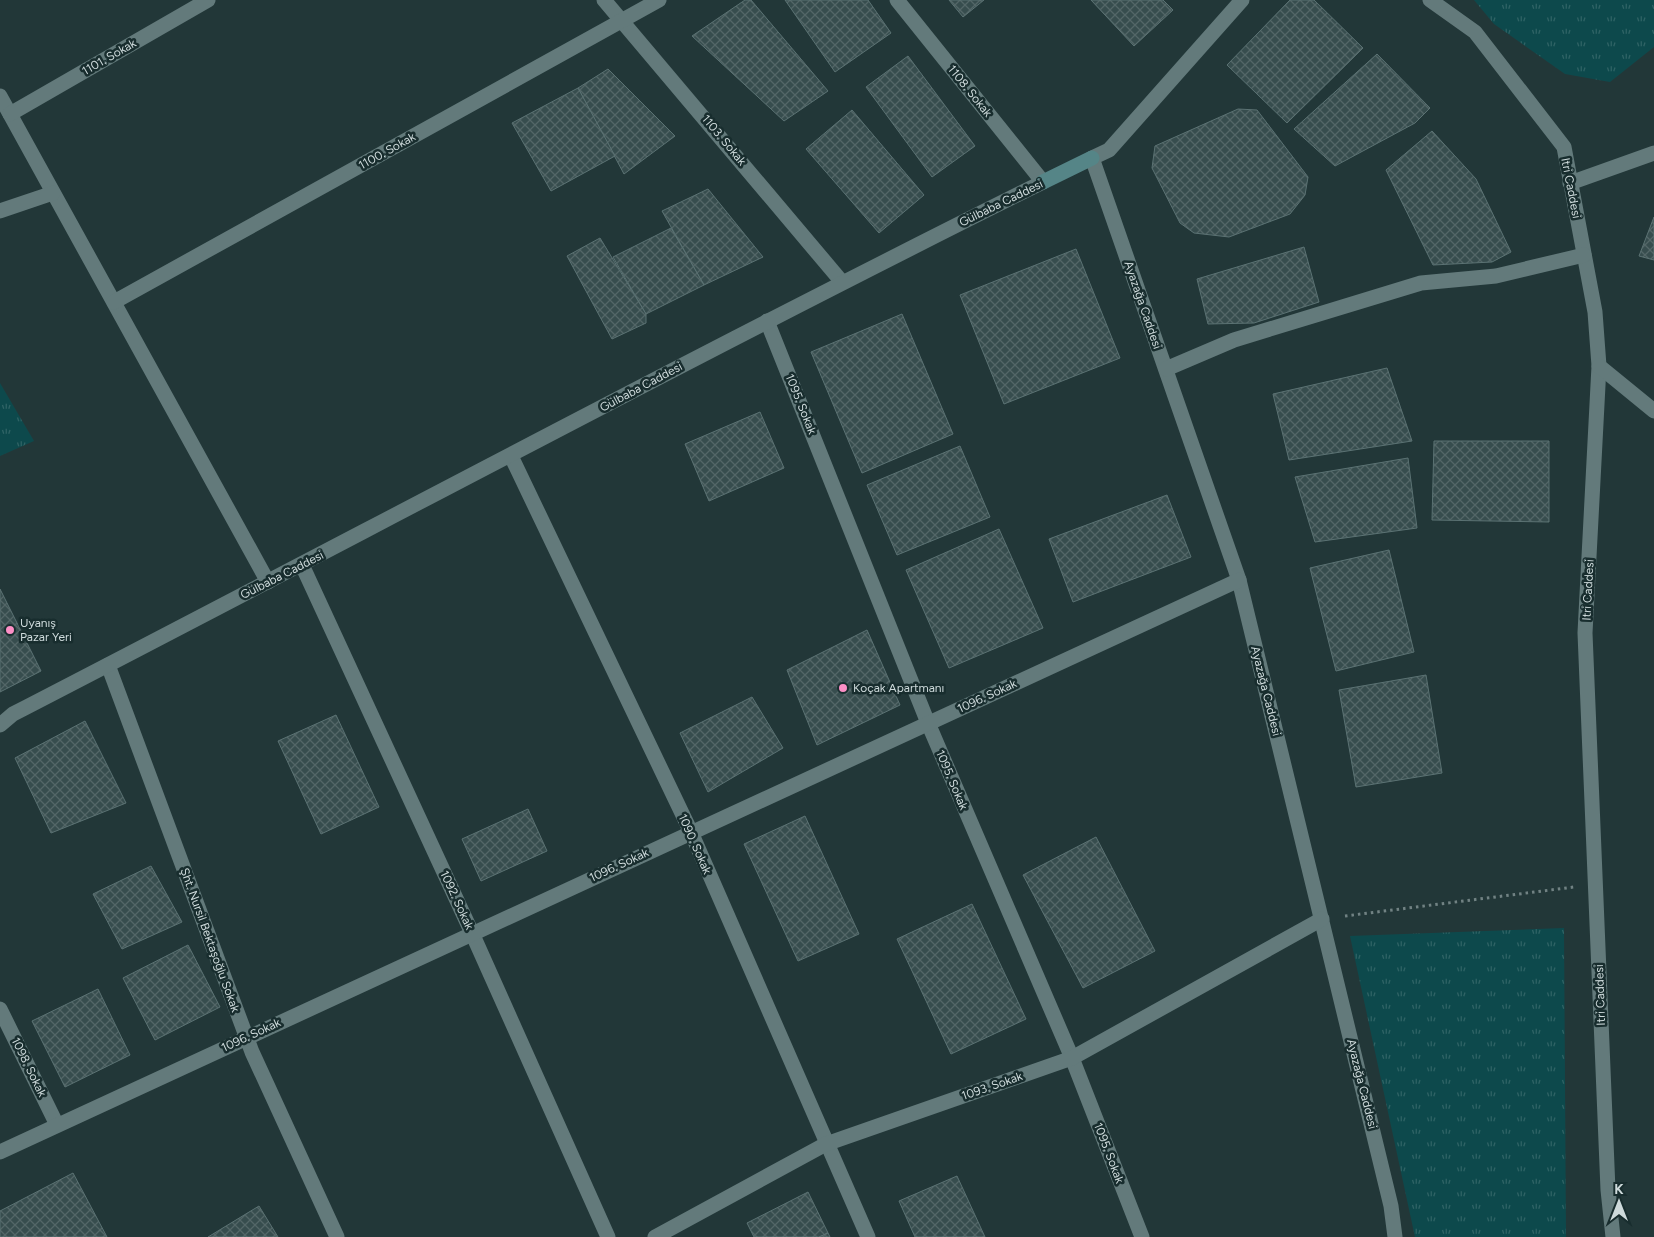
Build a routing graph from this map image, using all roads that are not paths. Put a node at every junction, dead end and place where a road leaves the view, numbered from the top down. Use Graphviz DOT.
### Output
graph roads {
  1 [pos="208,0"];
  2 [pos="604,0"];
  3 [pos="659,0"];
  4 [pos="897,0"];
  5 [pos="1242,0"];
  6 [pos="1430,0"];
  7 [pos="623,20"];
  8 [pos="0,96"];
  9 [pos="10,114"];
  10 [pos="1654,152"];
  11 [pos="1092,158"];
  12 [pos="1042,182"];
  13 [pos="1570,183"];
  14 [pos="54,193"];
  15 [pos="0,211"];
  16 [pos="1584,255"];
  17 [pos="842,282"];
  18 [pos="114,302"];
  19 [pos="767,320"];
  20 [pos="1599,366"];
  21 [pos="1166,369"];
  22 [pos="1654,411"];
  23 [pos="511,456"];
  24 [pos="302,565"];
  25 [pos="1239,580"];
  26 [pos="268,582"];
  27 [pos="108,665"];
  28 [pos="928,723"];
  29 [pos="0,726"];
  30 [pos="691,832"];
  31 [pos="1322,919"];
  32 [pos="472,933"];
  33 [pos="0,1010"];
  34 [pos="246,1037"];
  35 [pos="1072,1058"];
  36 [pos="57,1126"];
  37 [pos="826,1144"];
  38 [pos="0,1152"];
  39 [pos="337,1237"];
  40 [pos="608,1237"];
  41 [pos="655,1237"];
  42 [pos="868,1237"];
  43 [pos="1142,1237"];
  44 [pos="1394,1237"];
  45 [pos="1613,1237"];
  1 -- 9 [label="street, 1101. Sokak"];
  2 -- 7 [label="street, 1103. Sokak"];
  3 -- 7 [label="street, 1100. Sokak"];
  4 -- 12 [label="street, 1108. Sokak"];
  5 -- 11 [label="street, Gülbaba Caddesi"];
  6 -- 13 [label="street, Itri Caddesi"];
  7 -- 17 [label="street, 1103. Sokak"];
  7 -- 18 [label="street, 1100. Sokak"];
  8 -- 9 [label="street"];
  9 -- 14 [label="street"];
  10 -- 13 [label="street"];
  11 -- 12 [label="street, Gülbaba Caddesi"];
  11 -- 21 [label="street, Ayazağa Caddesi"];
  12 -- 17 [label="street, Gülbaba Caddesi"];
  13 -- 16 [label="street, Itri Caddesi"];
  14 -- 15 [label="street"];
  14 -- 18 [label="street"];
  16 -- 20 [label="street, Itri Caddesi"];
  16 -- 21 [label="street"];
  17 -- 19 [label="street, Gülbaba Caddesi"];
  18 -- 26 [label="street"];
  19 -- 23 [label="street, Gülbaba Caddesi"];
  19 -- 28 [label="street, 1095. Sokak"];
  20 -- 22 [label="street"];
  20 -- 45 [label="street, Itri Caddesi"];
  21 -- 25 [label="street, Ayazağa Caddesi"];
  23 -- 24 [label="street, Gülbaba Caddesi"];
  23 -- 30 [label="street, 1090. Sokak"];
  24 -- 26 [label="street, Gülbaba Caddesi"];
  24 -- 32 [label="street, 1092. Sokak"];
  25 -- 28 [label="street, 1096. Sokak"];
  25 -- 31 [label="street, Ayazağa Caddesi"];
  26 -- 27 [label="street, Gülbaba Caddesi"];
  27 -- 29 [label="street, Gülbaba Caddesi"];
  27 -- 34 [label="street, Şht. Nursil Bektaşoğlu Sokak"];
  28 -- 30 [label="street, 1096. Sokak"];
  28 -- 35 [label="street, 1095. Sokak"];
  30 -- 32 [label="street, 1096. Sokak"];
  30 -- 37 [label="street, 1090. Sokak"];
  31 -- 35 [label="street, 1093. Sokak"];
  31 -- 44 [label="street, Ayazağa Caddesi"];
  32 -- 34 [label="street, 1096. Sokak"];
  32 -- 40 [label="street, 1092. Sokak"];
  33 -- 36 [label="street, 1098. Sokak"];
  34 -- 36 [label="street, 1096. Sokak"];
  34 -- 39 [label="street, Şht. Nursil Bektaşoğlu Sokak"];
  35 -- 37 [label="street, 1093. Sokak"];
  35 -- 43 [label="street, 1095. Sokak"];
  36 -- 38 [label="street, 1096. Sokak"];
  37 -- 41 [label="street, 1093. Sokak"];
  37 -- 42 [label="street, 1090. Sokak"];
}
